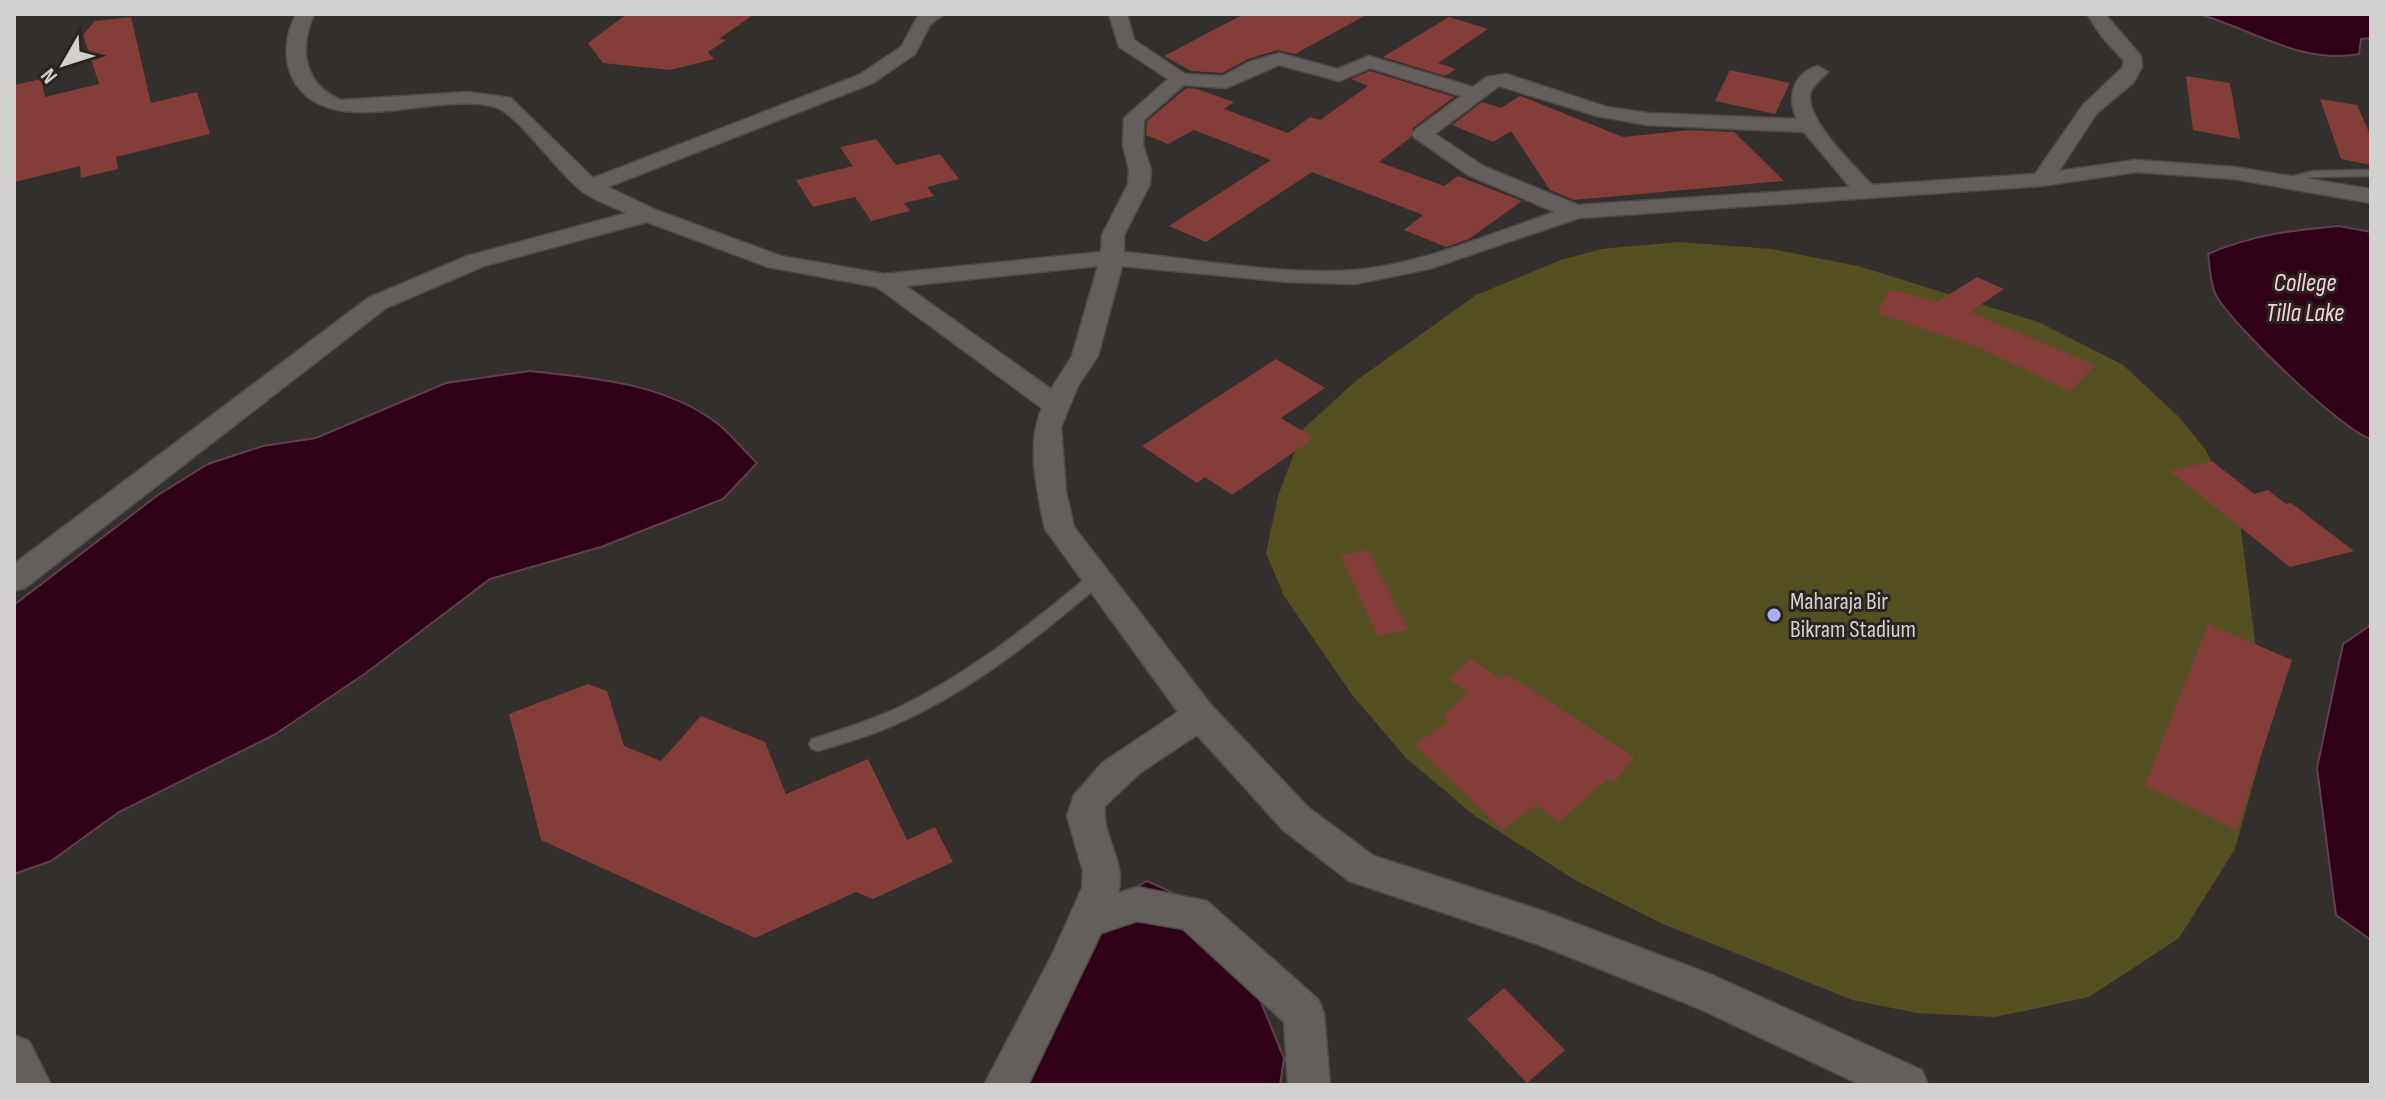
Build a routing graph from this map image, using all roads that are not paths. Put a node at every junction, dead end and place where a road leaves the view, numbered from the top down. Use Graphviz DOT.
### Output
graph roads {
  1 [pos="305,14"];
  2 [pos="935,14"];
  3 [pos="1118,14"];
  4 [pos="2096,14"];
  5 [pos="1818,72"];
  6 [pos="1180,79"];
  7 [pos="1474,94"];
  8 [pos="1810,126"];
  9 [pos="2371,173"];
  10 [pos="2041,180"];
  11 [pos="2278,181"];
  12 [pos="590,187"];
  13 [pos="1867,193"];
  14 [pos="2371,196"];
  15 [pos="1576,212"];
  16 [pos="648,215"];
  17 [pos="1112,258"];
  18 [pos="884,281"];
  19 [pos="1056,405"];
  20 [pos="1096,579"];
  21 [pos="14,580"];
  22 [pos="1200,716"];
  23 [pos="818,744"];
  24 [pos="1087,920"];
  25 [pos="14,1055"];
  26 [pos="30,1085"];
  27 [pos="1005,1085"];
  28 [pos="1309,1085"];
  29 [pos="1907,1085"];
  1 -- 12 [label="street"];
  2 -- 12 [label="street"];
  3 -- 6 [label="street"];
  4 -- 10 [label="street"];
  5 -- 8 [label="street"];
  6 -- 7 [label="street"];
  6 -- 17 [label="street"];
  7 -- 8 [label="street"];
  7 -- 15 [label="street"];
  8 -- 13 [label="street"];
  9 -- 11 [label="lane"];
  10 -- 11 [label="street"];
  10 -- 13 [label="street"];
  11 -- 14 [label="street"];
  12 -- 16 [label="street"];
  13 -- 15 [label="street"];
  15 -- 17 [label="street"];
  16 -- 18 [label="street"];
  16 -- 21 [label="street"];
  17 -- 18 [label="street"];
  17 -- 19 [label="street"];
  18 -- 19 [label="street"];
  19 -- 20 [label="street"];
  20 -- 22 [label="street"];
  20 -- 23 [label="lane"];
  22 -- 24 [label="street"];
  22 -- 29 [label="street"];
  24 -- 27 [label="street"];
  24 -- 28 [label="street"];
  25 -- 26 [label="street"];
}
